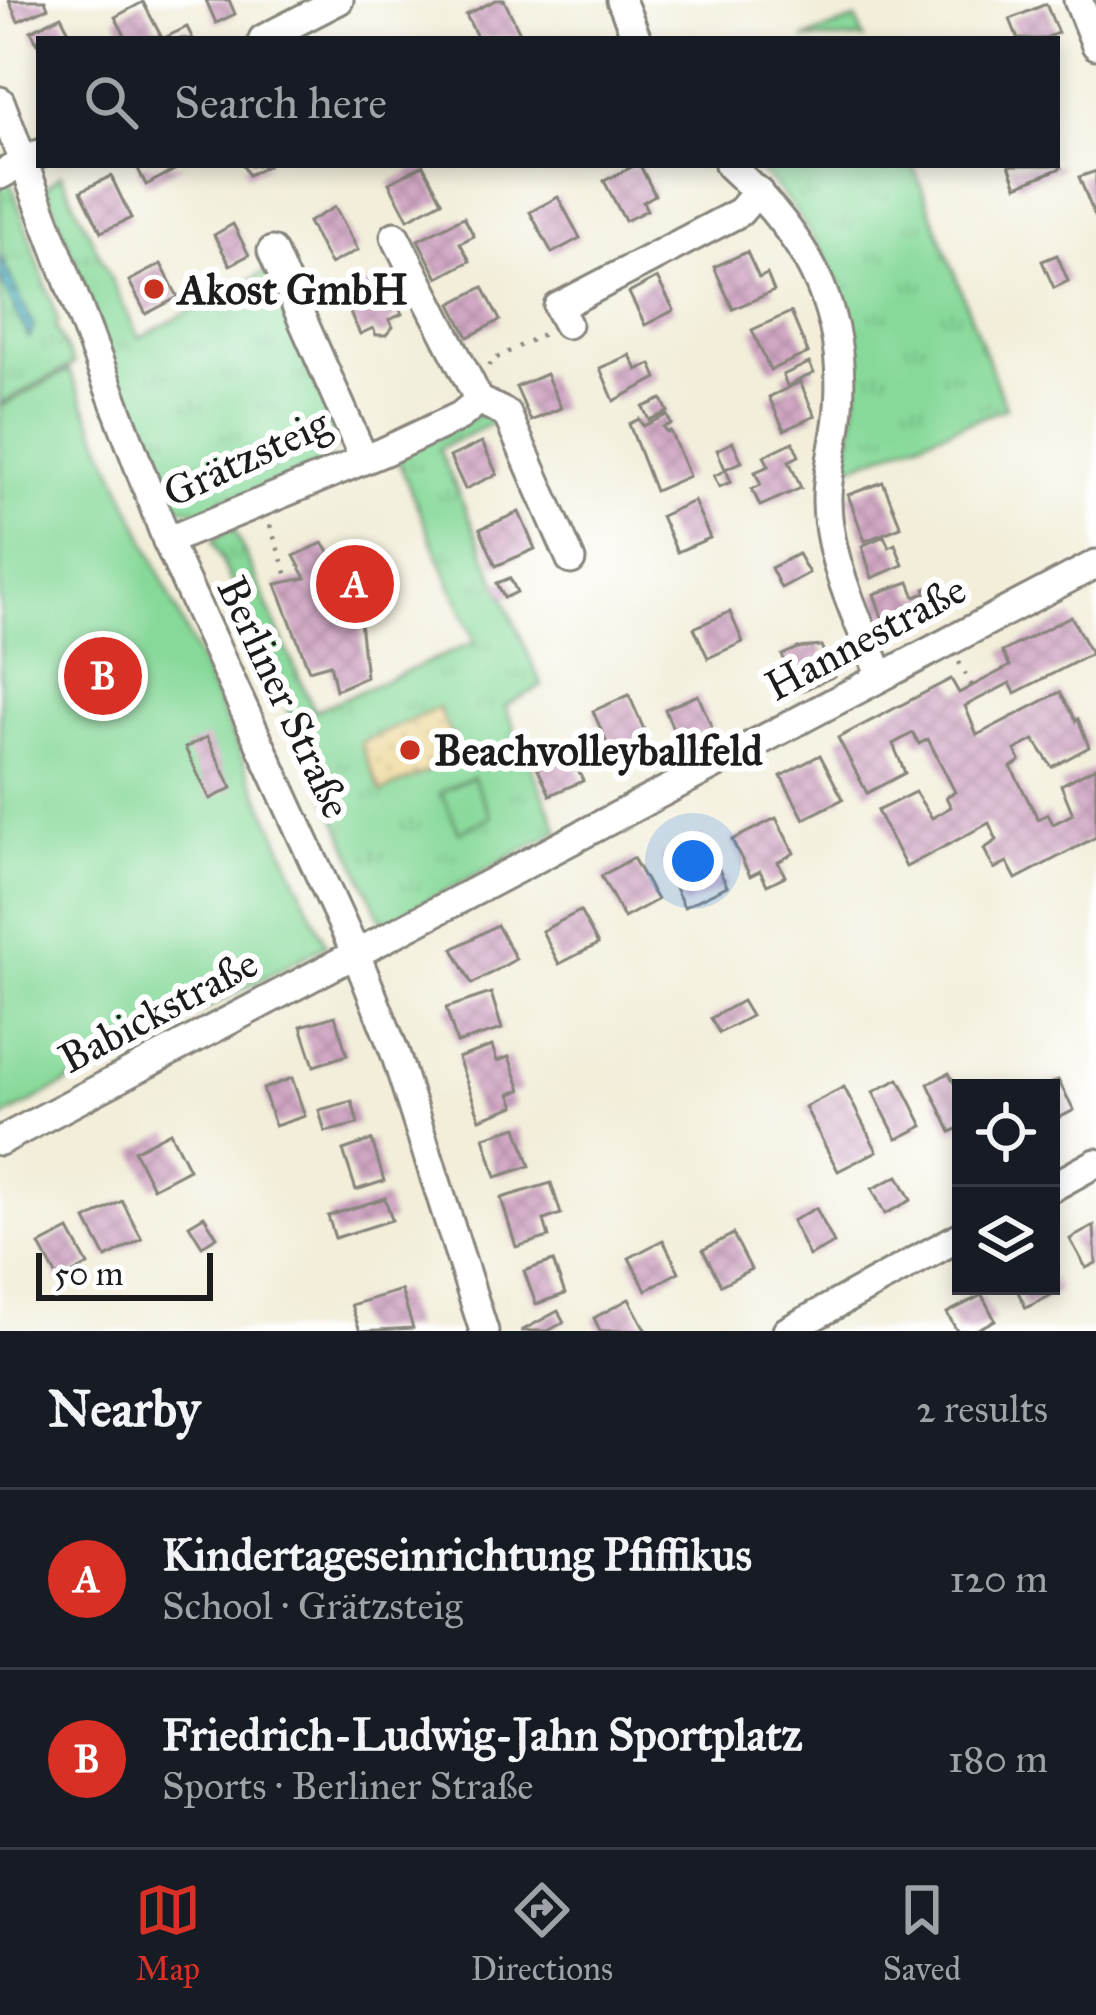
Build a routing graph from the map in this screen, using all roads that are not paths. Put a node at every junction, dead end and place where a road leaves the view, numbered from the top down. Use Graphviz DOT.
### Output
graph roads {
  1 [pos="339,0"];
  2 [pos="621,0"];
  3 [pos="1078,0"];
  4 [pos="269,36"];
  5 [pos="636,36"];
  6 [pos="1096,45"];
  7 [pos="0,101"];
  8 [pos="32,158"];
  9 [pos="731,168"];
  10 [pos="0,175"];
  11 [pos="758,191"];
  12 [pos="395,236"];
  13 [pos="272,251"];
  14 [pos="562,316"];
  15 [pos="479,400"];
  16 [pos="363,458"];
  17 [pos="167,541"];
  18 [pos="571,560"];
  19 [pos="1096,564"];
  20 [pos="880,676"];
  21 [pos="356,953"];
  22 [pos="0,1141"];
  23 [pos="1096,1163"];
  24 [pos="1053,1187"];
  25 [pos="952,1242"];
  26 [pos="484,1331"];
  27 [pos="787,1331"];
  1 -- 4 [label="street"];
  2 -- 5 [label="street"];
  3 -- 6 [label="street"];
  7 -- 8 [label="street, Berliner Straße"];
  8 -- 10 [label="street"];
  8 -- 17 [label="street, Berliner Straße"];
  9 -- 11 [label="street"];
  11 -- 14 [label="street"];
  11 -- 20 [label="street"];
  12 -- 15 [label="street"];
  13 -- 16 [label="street, Grätzsteig"];
  15 -- 16 [label="street"];
  15 -- 18 [label="street"];
  16 -- 17 [label="street, Grätzsteig"];
  17 -- 21 [label="street, Berliner Straße"];
  19 -- 20 [label="street, Hannestraße"];
  20 -- 21 [label="street, Hannestraße"];
  21 -- 22 [label="street, Babickstraße"];
  21 -- 26 [label="street, Berliner Straße"];
  23 -- 24 [label="street"];
  25 -- 27 [label="street"];
}
